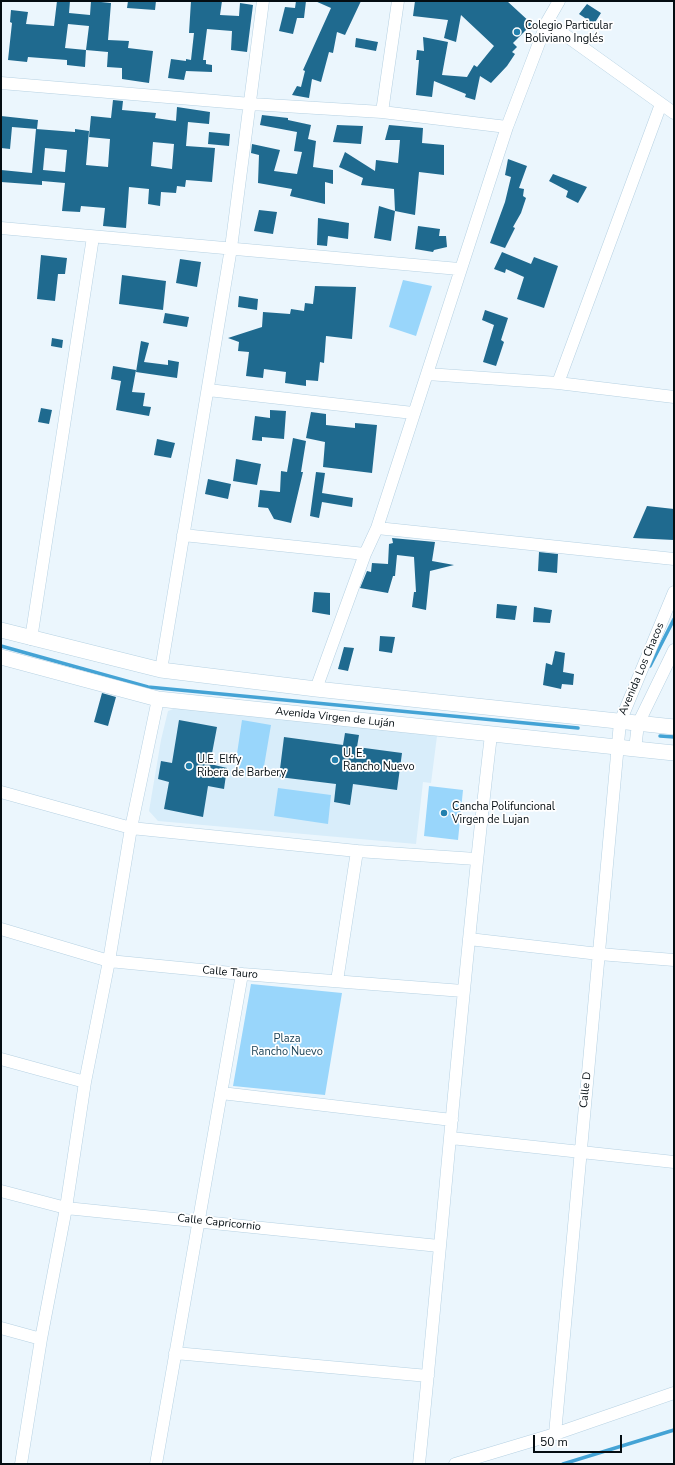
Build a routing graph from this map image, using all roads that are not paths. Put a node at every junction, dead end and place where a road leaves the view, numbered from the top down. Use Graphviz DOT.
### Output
graph roads {
  1 [pos="263,1"];
  2 [pos="398,1"];
  3 [pos="559,1"];
  4 [pos="547,22"];
  5 [pos="1,83"];
  6 [pos="250,104"];
  7 [pos="661,104"];
  8 [pos="382,112"];
  9 [pos="674,114"];
  10 [pos="507,127"];
  11 [pos="1,228"];
  12 [pos="93,237"];
  13 [pos="231,248"];
  14 [pos="460,269"];
  15 [pos="427,374"];
  16 [pos="558,383"];
  17 [pos="208,390"];
  18 [pos="674,397"];
  19 [pos="413,413"];
  20 [pos="377,528"];
  21 [pos="183,535"];
  22 [pos="365,554"];
  23 [pos="674,559"];
  24 [pos="674,592"];
  25 [pos="1,630"];
  26 [pos="31,639"];
  27 [pos="674,650"];
  28 [pos="1,657"];
  29 [pos="161,670"];
  30 [pos="316,689"];
  31 [pos="158,699"];
  32 [pos="620,722"];
  33 [pos="638,724"];
  34 [pos="674,727"];
  35 [pos="490,735"];
  36 [pos="617,747"];
  37 [pos="635,749"];
  38 [pos="674,753"];
  39 [pos="1,792"];
  40 [pos="131,828"];
  41 [pos="357,851"];
  42 [pos="476,859"];
  43 [pos="1,928"];
  44 [pos="469,939"];
  45 [pos="599,954"];
  46 [pos="674,960"];
  47 [pos="109,961"];
  48 [pos="242,974"];
  49 [pos="337,981"];
  50 [pos="463,991"];
  51 [pos="1,1059"];
  52 [pos="85,1082"];
  53 [pos="221,1093"];
  54 [pos="452,1120"];
  55 [pos="451,1138"];
  56 [pos="580,1151"];
  57 [pos="674,1162"];
  58 [pos="1,1191"];
  59 [pos="66,1208"];
  60 [pos="197,1220"];
  61 [pos="439,1246"];
  62 [pos="1,1328"];
  63 [pos="41,1339"];
  64 [pos="175,1353"];
  65 [pos="428,1376"];
  66 [pos="674,1393"];
  67 [pos="555,1434"];
  68 [pos="21,1464"];
  69 [pos="156,1464"];
  70 [pos="419,1464"];
  71 [pos="455,1464"];
  1 -- 6 [label="street"];
  2 -- 8 [label="street"];
  3 -- 4 [label="street"];
  4 -- 7 [label="street"];
  4 -- 10 [label="street"];
  5 -- 6 [label="street"];
  6 -- 8 [label="street"];
  6 -- 13 [label="street"];
  7 -- 9 [label="street"];
  7 -- 16 [label="street"];
  8 -- 10 [label="street"];
  10 -- 14 [label="street"];
  11 -- 12 [label="street"];
  12 -- 13 [label="street"];
  12 -- 26 [label="street"];
  13 -- 14 [label="street"];
  13 -- 17 [label="street"];
  14 -- 15 [label="street"];
  15 -- 16 [label="street"];
  15 -- 19 [label="street"];
  16 -- 18 [label="street"];
  17 -- 19 [label="street"];
  17 -- 21 [label="street"];
  19 -- 20 [label="street"];
  20 -- 22 [label="street"];
  20 -- 23 [label="street"];
  21 -- 22 [label="street"];
  21 -- 29 [label="street"];
  22 -- 30 [label="street"];
  24 -- 32 [label="street, Avenida Los Chacos"];
  25 -- 26 [label="main road"];
  26 -- 29 [label="main road"];
  27 -- 33 [label="street, Avenida Los Chacos"];
  28 -- 31 [label="main road, Avenida Virgen de Luján"];
  29 -- 30 [label="main road"];
  30 -- 32 [label="main road"];
  31 -- 35 [label="main road, Avenida Virgen de Luján"];
  31 -- 40 [label="street"];
  32 -- 33 [label="main road"];
  32 -- 36 [label="street, Avenida Los Chacos"];
  33 -- 34 [label="main road"];
  33 -- 37 [label="street, Avenida Los Chacos"];
  35 -- 36 [label="main road, Avenida Virgen de Luján"];
  35 -- 42 [label="street"];
  36 -- 37 [label="main road, Avenida Virgen de Luján"];
  36 -- 45 [label="street, Calle D"];
  37 -- 38 [label="main road, Avenida Virgen de Luján"];
  39 -- 40 [label="street"];
  40 -- 41 [label="street"];
  40 -- 47 [label="street"];
  41 -- 42 [label="street"];
  41 -- 49 [label="street"];
  42 -- 44 [label="street"];
  43 -- 47 [label="street, Calle Tauro"];
  44 -- 45 [label="street"];
  44 -- 50 [label="street"];
  45 -- 46 [label="street"];
  45 -- 56 [label="street, Calle D"];
  47 -- 48 [label="street, Calle Tauro"];
  47 -- 52 [label="street"];
  48 -- 49 [label="street, Calle Tauro"];
  48 -- 53 [label="street"];
  49 -- 50 [label="street, Calle Tauro"];
  50 -- 54 [label="street"];
  51 -- 52 [label="street"];
  52 -- 59 [label="street"];
  53 -- 54 [label="street"];
  53 -- 60 [label="street"];
  54 -- 55 [label="street"];
  55 -- 56 [label="street"];
  55 -- 61 [label="street"];
  56 -- 57 [label="street"];
  56 -- 67 [label="street, Calle D"];
  58 -- 59 [label="street, Calle Capricornio"];
  59 -- 60 [label="street, Calle Capricornio"];
  59 -- 63 [label="street"];
  60 -- 61 [label="street, Calle Capricornio"];
  60 -- 64 [label="street"];
  61 -- 65 [label="street"];
  62 -- 63 [label="street"];
  63 -- 68 [label="street"];
  64 -- 65 [label="street"];
  64 -- 69 [label="street"];
  65 -- 70 [label="street"];
  66 -- 67 [label="street"];
  67 -- 71 [label="street"];
}
